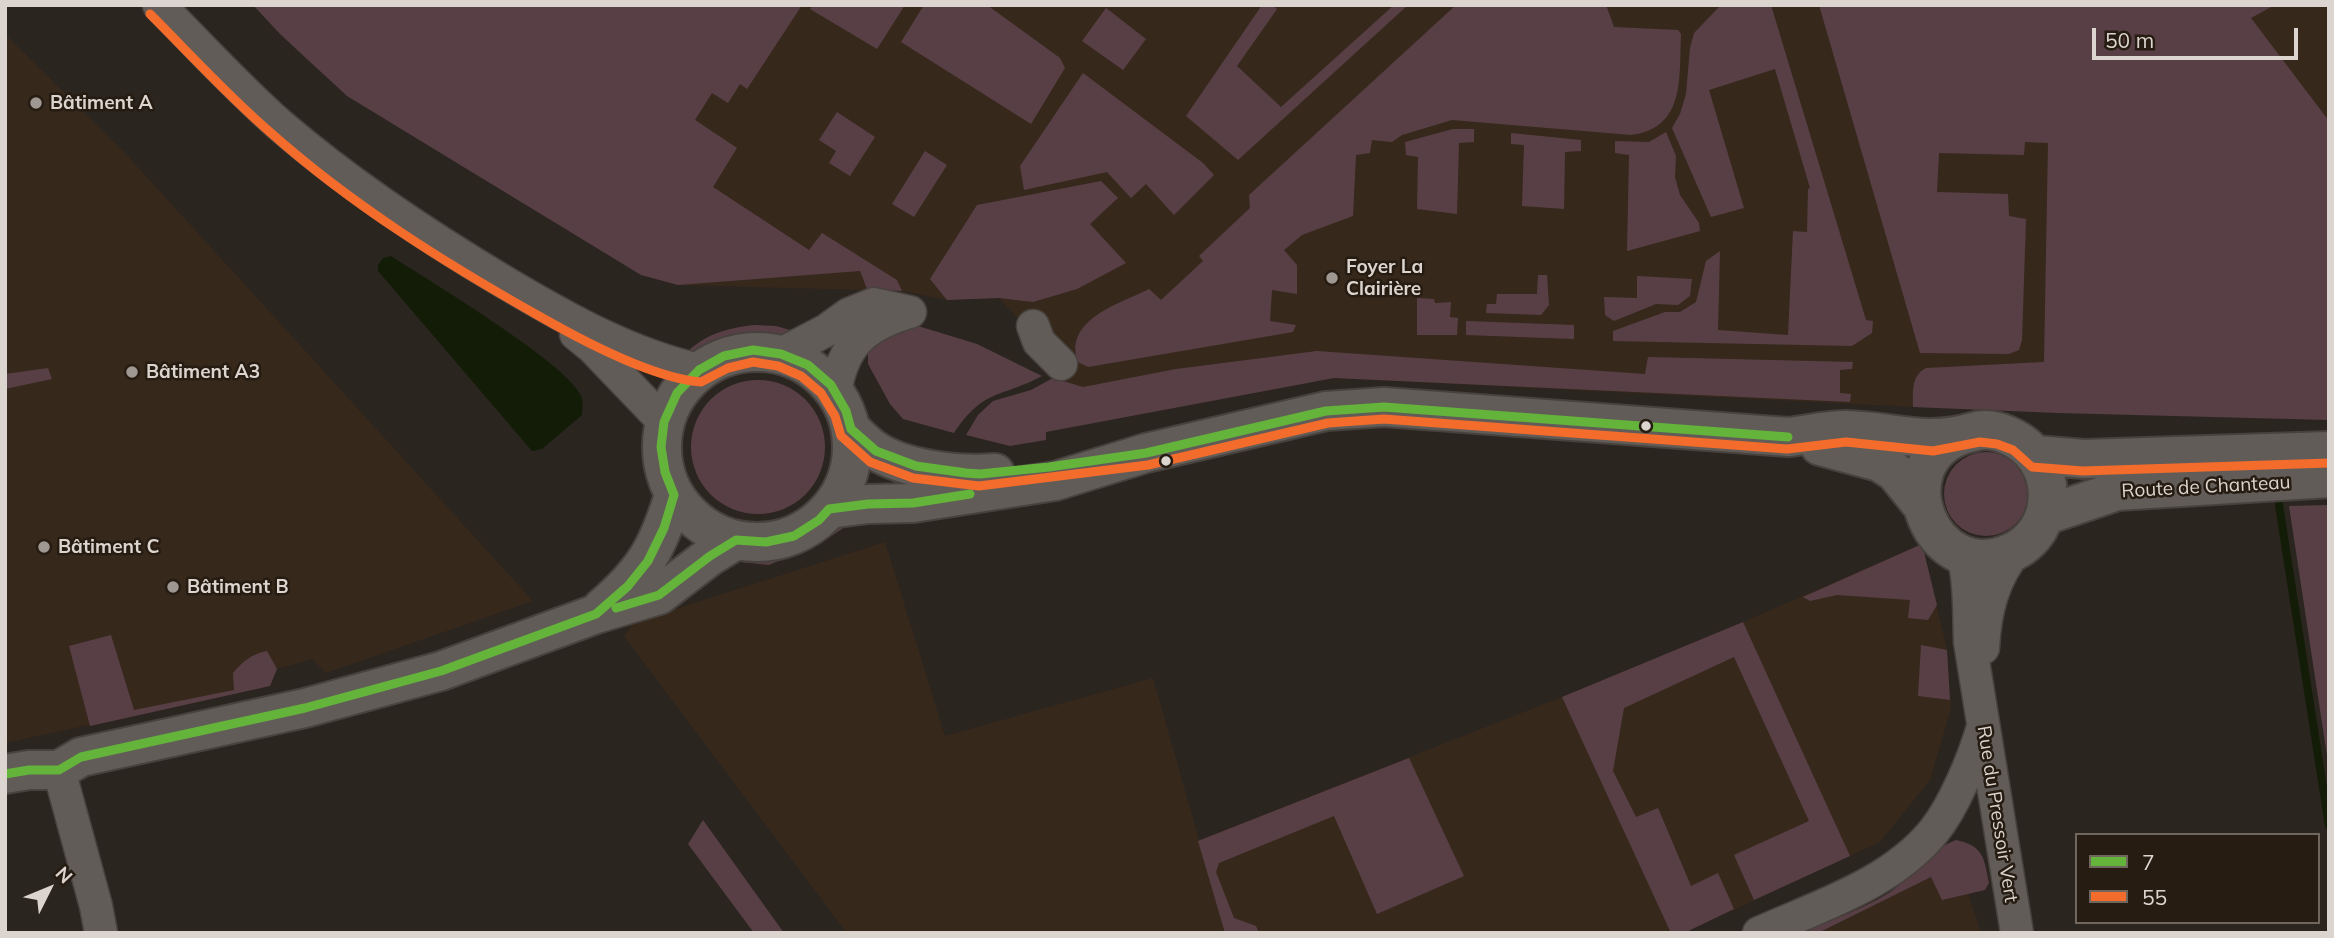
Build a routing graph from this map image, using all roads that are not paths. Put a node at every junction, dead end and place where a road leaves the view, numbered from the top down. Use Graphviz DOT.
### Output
graph roads {
  1 [pos="159,5"];
  2 [pos="537,301"];
  3 [pos="1033,326"];
  4 [pos="781,354"];
  5 [pos="1061,364"];
  6 [pos="699,370"];
  7 [pos="835,393"];
  8 [pos="664,422"];
  9 [pos="851,429"];
  10 [pos="1962,435"];
  11 [pos="1788,437"];
  12 [pos="2329,452"];
  13 [pos="1146,453"];
  14 [pos="2035,455"];
  15 [pos="2329,478"];
  16 [pos="674,495"];
  17 [pos="1921,504"];
  18 [pos="829,509"];
  19 [pos="2046,515"];
  20 [pos="736,540"];
  21 [pos="2017,549"];
  22 [pos="1964,554"];
  23 [pos="596,614"];
  24 [pos="1979,695"];
  25 [pos="1983,728"];
  26 [pos="59,770"];
  27 [pos="5,774"];
  28 [pos="100,933"];
  29 [pos="1759,933"];
  30 [pos="2017,933"];
  1 -- 2 [label="street"];
  2 -- 6 [label="street"];
  2 -- 8 [label="street"];
  3 -- 5 [label="street"];
  4 -- 6 [label="main road"];
  4 -- 7 [label="main road"];
  4 -- 7 [label="street"];
  6 -- 8 [label="main road"];
  7 -- 9 [label="main road"];
  8 -- 16 [label="main road"];
  9 -- 13 [label="main road"];
  9 -- 18 [label="main road"];
  10 -- 11 [label="main road"];
  10 -- 14 [label="main road"];
  10 -- 17 [label="main road"];
  11 -- 13 [label="main road"];
  11 -- 17 [label="main road"];
  12 -- 14 [label="main road, Route de Chanteau"];
  13 -- 18 [label="main road"];
  14 -- 19 [label="main road"];
  15 -- 19 [label="main road, Route de Chanteau"];
  16 -- 20 [label="main road"];
  16 -- 23 [label="main road"];
  17 -- 22 [label="main road"];
  18 -- 20 [label="main road"];
  19 -- 21 [label="main road"];
  20 -- 23 [label="main road"];
  21 -- 22 [label="main road"];
  21 -- 24 [label="street, Rue du Pressoir Vert"];
  22 -- 24 [label="street, Rue du Pressoir Vert"];
  23 -- 26 [label="main road"];
  24 -- 25 [label="street, Rue du Pressoir Vert"];
  25 -- 29 [label="street"];
  25 -- 30 [label="street, Rue du Pressoir Vert"];
  26 -- 27 [label="main road"];
  26 -- 28 [label="street"];
}
